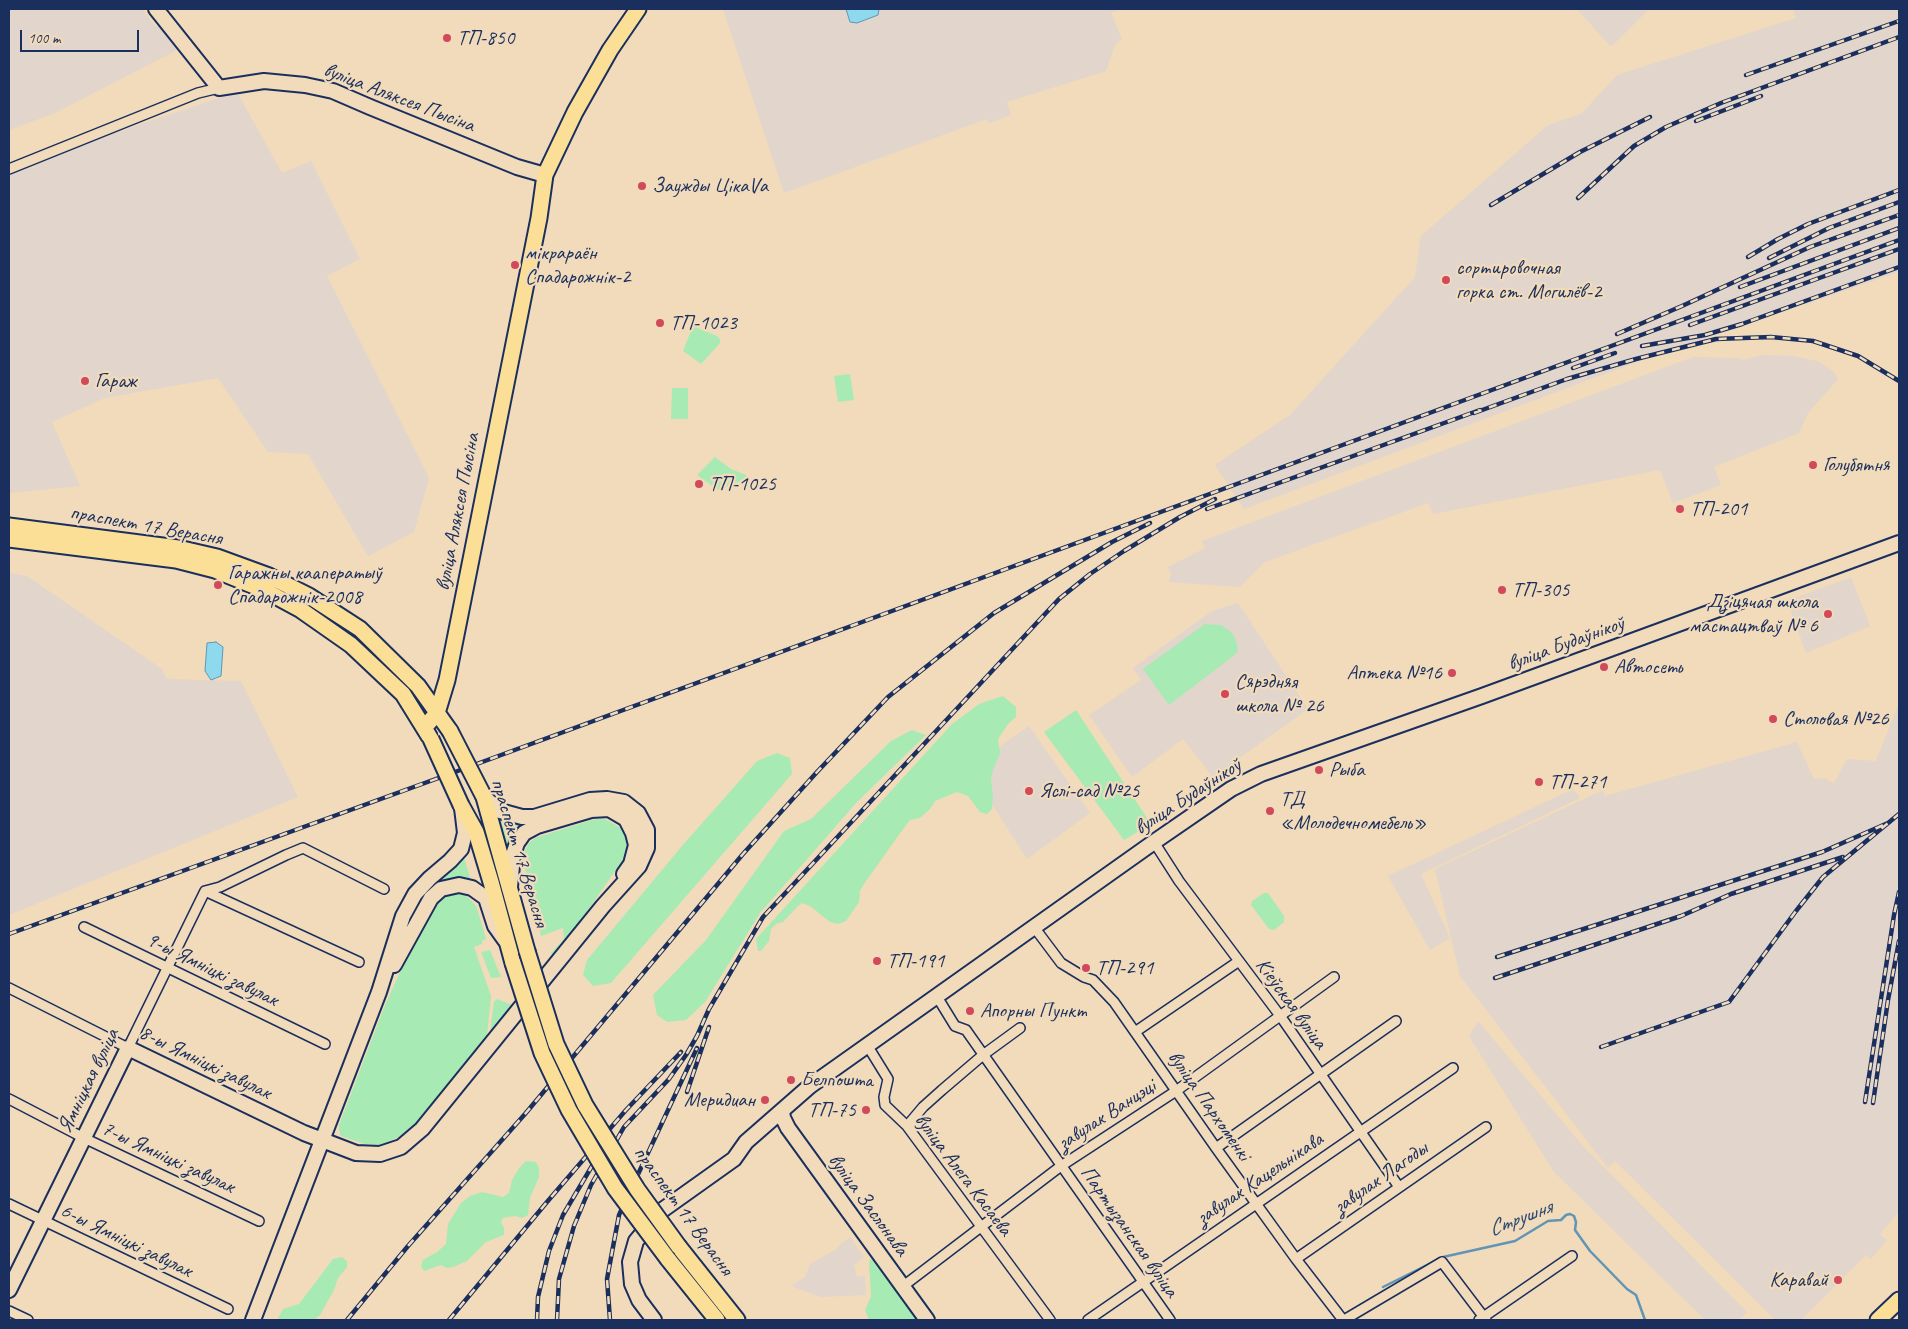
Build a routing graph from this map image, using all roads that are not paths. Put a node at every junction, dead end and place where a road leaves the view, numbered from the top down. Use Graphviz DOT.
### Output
graph roads {
  1 [pos="156,9"];
  2 [pos="638,9"];
  3 [pos="219,88"];
  4 [pos="9,168"];
  5 [pos="545,175"];
  6 [pos="9,526"];
  7 [pos="9,539"];
  8 [pos="1899,543"];
  9 [pos="447,680"];
  10 [pos="418,686"];
  11 [pos="438,713"];
  12 [pos="427,734"];
  13 [pos="484,797"];
  14 [pos="462,805"];
  15 [pos="1154,842"];
  16 [pos="384,888"];
  17 [pos="510,890"];
  18 [pos="205,891"];
  19 [pos="603,906"];
  20 [pos="1034,927"];
  21 [pos="84,928"];
  22 [pos="506,942"];
  23 [pos="1239,961"];
  24 [pos="359,962"];
  25 [pos="168,967"];
  26 [pos="1334,977"];
  27 [pos="9,988"];
  28 [pos="379,992"];
  29 [pos="936,995"];
  30 [pos="1281,1017"];
  31 [pos="1396,1021"];
  32 [pos="1020,1028"];
  33 [pos="1135,1032"];
  34 [pos="325,1044"];
  35 [pos="867,1045"];
  36 [pos="128,1048"];
  37 [pos="983,1055"];
  38 [pos="1453,1068"];
  39 [pos="1320,1075"];
  40 [pos="1176,1092"];
  41 [pos="9,1100"];
  42 [pos="782,1111"];
  43 [pos="906,1126"];
  44 [pos="1486,1127"];
  45 [pos="1360,1132"];
  46 [pos="84,1138"];
  47 [pos="322,1139"];
  48 [pos="1216,1148"];
  49 [pos="1061,1166"];
  50 [pos="1399,1187"];
  51 [pos="1256,1202"];
  52 [pos="9,1204"];
  53 [pos="43,1221"];
  54 [pos="259,1221"];
  55 [pos="980,1227"];
  56 [pos="1572,1256"];
  57 [pos="1296,1259"];
  58 [pos="1142,1282"];
  59 [pos="902,1286"];
  60 [pos="9,1290"];
  61 [pos="1899,1300"];
  62 [pos="228,1309"];
  63 [pos="9,1311"];
  64 [pos="1340,1319"];
  65 [pos="1483,1319"];
  66 [pos="28,1320"];
  67 [pos="253,1320"];
  68 [pos="654,1320"];
  69 [pos="717,1320"];
  70 [pos="737,1320"];
  71 [pos="927,1320"];
  72 [pos="1050,1320"];
  73 [pos="1088,1320"];
  74 [pos="1170,1320"];
  75 [pos="1878,1320"];
  1 -- 3 [label="main road"];
  2 -- 5 [label="main road, вуліца Аляксея Пысіна"];
  3 -- 4 [label="street, вуліца Аляксея Пысіна"];
  3 -- 5 [label="main road, вуліца Аляксея Пысіна"];
  5 -- 9 [label="main road, вуліца Аляксея Пысіна"];
  6 -- 10 [label="main road, праспект 17 Верасня"];
  7 -- 12 [label="main road, праспект 17 Верасня"];
  8 -- 15 [label="main road, вуліца Будаўнікоў"];
  9 -- 10 [label="main road"];
  9 -- 11 [label="main road, вуліца Аляксея Пысіна"];
  10 -- 11 [label="main road, праспект 17 Верасня"];
  11 -- 12 [label="main road, вуліца Аляксея Пысіна"];
  11 -- 13 [label="main road, праспект 17 Верасня, bridge"];
  12 -- 14 [label="main road, праспект 17 Верасня, bridge"];
  13 -- 17 [label="main road, праспект 17 Верасня"];
  13 -- 19 [label="main road"];
  14 -- 22 [label="main road, праспект 17 Верасня"];
  14 -- 28 [label="main road"];
  15 -- 20 [label="main road, вуліца Будаўнікоў"];
  15 -- 23 [label="street, Кіеўская вуліца"];
  16 -- 18 [label="street"];
  17 -- 19 [label="main road"];
  17 -- 70 [label="main road, праспект 17 Верасня, bridge"];
  18 -- 24 [label="street"];
  18 -- 25 [label="street, Ямніцкая вуліца"];
  19 -- 47 [label="main road, 8-ы Ямніцкі завулак"];
  20 -- 29 [label="main road, вуліца Будаўнікоў"];
  20 -- 33 [label="street, вуліца Пархоменкі"];
  21 -- 25 [label="street, 9-ы Ямніцкі завулак"];
  22 -- 28 [label="main road"];
  22 -- 69 [label="main road, праспект 17 Верасня, bridge"];
  23 -- 30 [label="street, Кіеўская вуліца"];
  23 -- 33 [label="street"];
  25 -- 34 [label="street, 9-ы Ямніцкі завулак"];
  25 -- 36 [label="street, Ямніцкая вуліца"];
  26 -- 30 [label="street, завулак Ванцэці"];
  27 -- 36 [label="street, 8-ы Ямніцкі завулак"];
  28 -- 47 [label="main road"];
  29 -- 35 [label="main road, вуліца Будаўнікоў"];
  29 -- 37 [label="street, Партызанская вуліца"];
  30 -- 39 [label="street, Кіеўская вуліца"];
  30 -- 40 [label="street, завулак Ванцэці"];
  31 -- 39 [label="street"];
  32 -- 37 [label="street"];
  33 -- 40 [label="street, вуліца Пархоменкі"];
  35 -- 42 [label="main road, вуліца Будаўнікоў"];
  35 -- 43 [label="street, вуліца Алега Касаева"];
  36 -- 46 [label="main road, Ямніцкая вуліца"];
  36 -- 47 [label="main road, 8-ы Ямніцкі завулак"];
  37 -- 43 [label="street"];
  37 -- 49 [label="street, Партызанская вуліца"];
  38 -- 45 [label="street, завулак Кацельнікава"];
  39 -- 45 [label="street, Кіеўская вуліца"];
  39 -- 48 [label="street"];
  40 -- 48 [label="street, вуліца Пархоменкі"];
  40 -- 49 [label="street, завулак Ванцэці"];
  41 -- 46 [label="street, 7-ы Ямніцкі завулак"];
  42 -- 59 [label="main road, вуліца Заслонава"];
  42 -- 68 [label="main road, вуліца Будаўнікоў"];
  43 -- 55 [label="street, вуліца Алега Касаева"];
  44 -- 50 [label="street, завулак Лагоды"];
  45 -- 50 [label="street, Кіеўская вуліца"];
  45 -- 51 [label="street, завулак Кацельнікава"];
  46 -- 53 [label="main road, Ямніцкая вуліца"];
  46 -- 54 [label="street, 7-ы Ямніцкі завулак"];
  47 -- 67 [label="main road"];
  48 -- 51 [label="street, вуліца Пархоменкі"];
  49 -- 55 [label="street, завулак Ванцэці"];
  49 -- 58 [label="street, Партызанская вуліца"];
  50 -- 57 [label="street, завулак Лагоды"];
  51 -- 57 [label="street, вуліца Пархоменкі"];
  51 -- 58 [label="street, завулак Кацельнікава"];
  52 -- 53 [label="street, 6-ы Ямніцкі завулак"];
  53 -- 60 [label="main road, Ямніцкая вуліца"];
  53 -- 62 [label="street, 6-ы Ямніцкі завулак"];
  55 -- 59 [label="street, завулак Ванцэці"];
  55 -- 72 [label="street, вуліца Алега Касаева"];
  56 -- 65 [label="street"];
  57 -- 64 [label="street, вуліца Пархоменкі"];
  58 -- 73 [label="street, завулак Кацельнікава"];
  58 -- 74 [label="street, Партызанская вуліца"];
  59 -- 71 [label="main road, вуліца Заслонава"];
  61 -- 75 [label="main road"];
  63 -- 66 [label="street"];
  64 -- 65 [label="street"];
}
